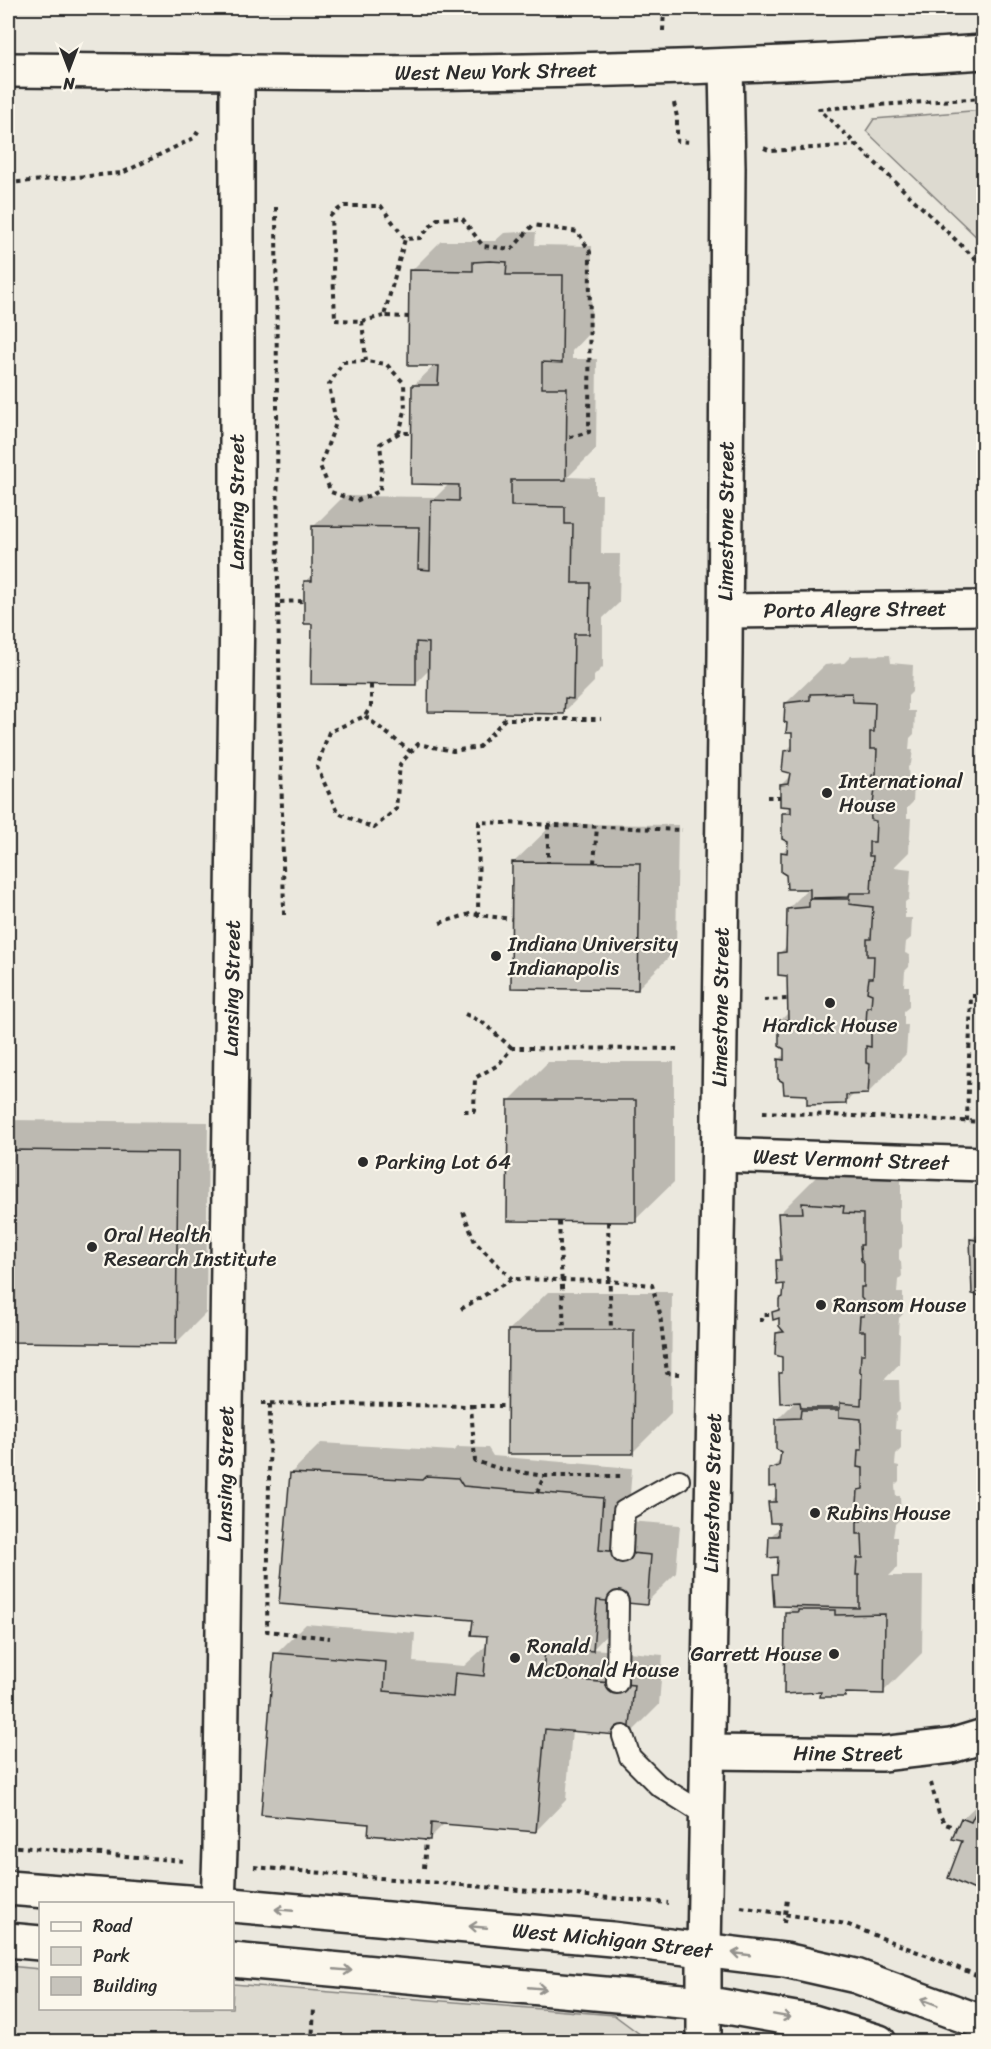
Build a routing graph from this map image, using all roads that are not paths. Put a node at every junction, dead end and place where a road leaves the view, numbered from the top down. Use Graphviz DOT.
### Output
graph roads {
  1 [pos="984,52"];
  2 [pos="726,66"];
  3 [pos="8,70"];
  4 [pos="237,71"];
  5 [pos="984,608"];
  6 [pos="726,611"];
  7 [pos="719,1155"];
  8 [pos="984,1164"];
  9 [pos="679,1480"];
  10 [pos="622,1552"];
  11 [pos="618,1602"];
  12 [pos="617,1683"];
  13 [pos="623,1736"];
  14 [pos="984,1736"];
  15 [pos="708,1752"];
  16 [pos="706,1816"];
  17 [pos="8,1888"];
  18 [pos="190,1902"];
  19 [pos="216,1902"];
  20 [pos="234,1905"];
  21 [pos="8,1940"];
  22 [pos="39,1943"];
  23 [pos="704,1949"];
  24 [pos="234,1960"];
  25 [pos="704,2003"];
  26 [pos="984,2023"];
  27 [pos="704,2042"];
  28 [pos="879,2042"];
  1 -- 2 [label="street, West New York Street"];
  2 -- 4 [label="street, West New York Street"];
  2 -- 6 [label="street, Limestone Street"];
  3 -- 4 [label="street, West New York Street"];
  4 -- 19 [label="street, Lansing Street"];
  5 -- 6 [label="street, Porto Alegre Street"];
  6 -- 7 [label="street, Limestone Street"];
  7 -- 8 [label="street, West Vermont Street"];
  7 -- 15 [label="street, Limestone Street"];
  9 -- 10 [label="lane"];
  11 -- 12 [label="lane"];
  13 -- 16 [label="lane"];
  14 -- 15 [label="street, Hine Street"];
  15 -- 16 [label="street, Limestone Street"];
  16 -- 23 [label="street, Limestone Street"];
  17 -- 18 [label="street"];
  23 -- 20 [label="street, West Michigan Street, one-way"];
  21 -- 22 [label="street"];
  23 -- 25 [label="street, Limestone Street"];
  26 -- 23 [label="street, West Michigan Street, one-way"];
  24 -- 25 [label="street, one-way"];
  25 -- 27 [label="street, Limestone Street"];
  25 -- 28 [label="street, one-way"];
}
